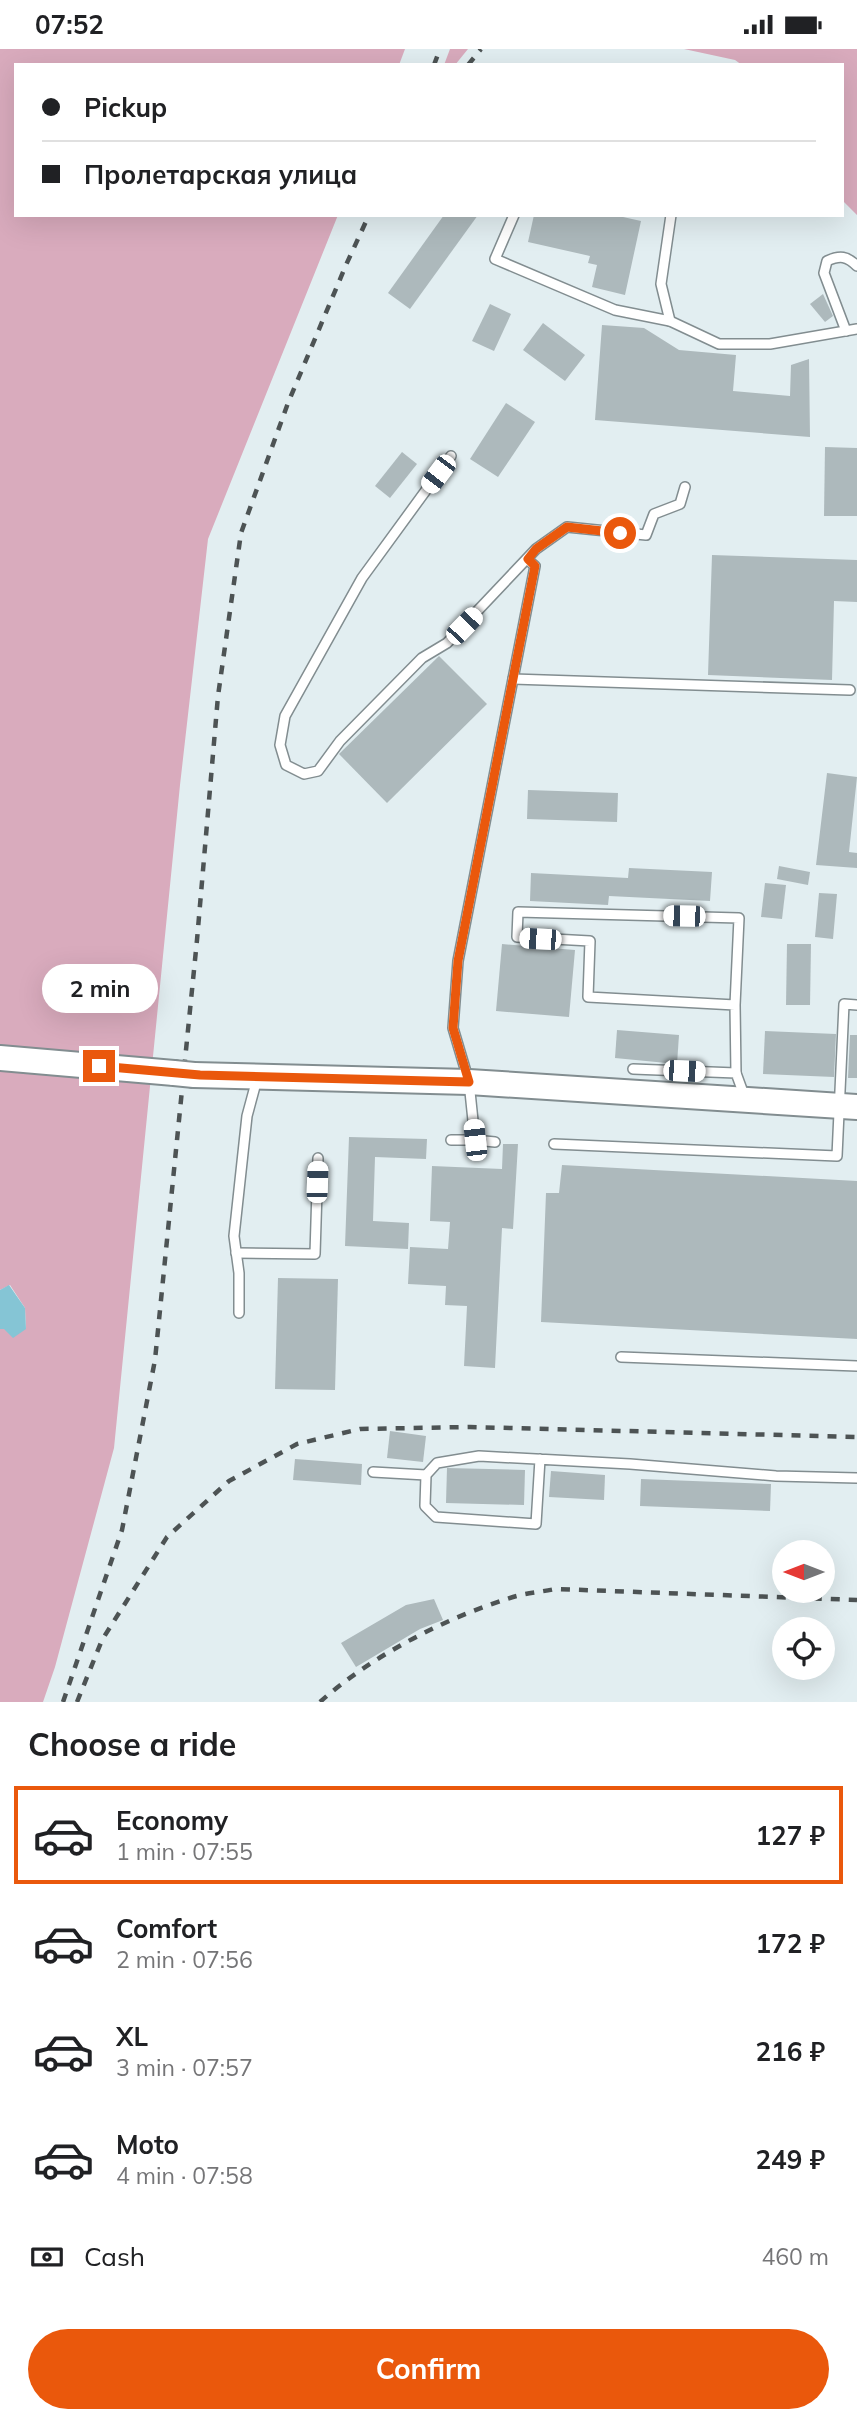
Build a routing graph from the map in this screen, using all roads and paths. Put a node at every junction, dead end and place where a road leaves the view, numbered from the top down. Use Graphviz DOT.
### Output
graph roads {
  1 [pos="513,217"];
  2 [pos="671,217"];
  3 [pos="857,265"];
  4 [pos="670,321"];
  5 [pos="857,329"];
  6 [pos="846,331"];
  7 [pos="452,456"];
  8 [pos="685,487"];
  9 [pos="528,559"];
  10 [pos="513,679"];
  11 [pos="850,690"];
  12 [pos="735,1005"];
  13 [pos="857,1005"];
  14 [pos="0,1058"];
  15 [pos="633,1069"];
  16 [pos="736,1073"];
  17 [pos="258,1077"];
  18 [pos="469,1082"];
  19 [pos="746,1100"];
  20 [pos="849,1106"];
  21 [pos="451,1140"];
  22 [pos="475,1140"];
  23 [pos="495,1142"];
  24 [pos="554,1144"];
  25 [pos="318,1158"];
  26 [pos="236,1253"];
  27 [pos="239,1313"];
  28 [pos="621,1357"];
  29 [pos="857,1366"];
  30 [pos="540,1459"];
  31 [pos="373,1472"];
  32 [pos="426,1475"];
  33 [pos="857,1478"];
  1 -- 4 [label="lane"];
  2 -- 4 [label="lane"];
  3 -- 6 [label="lane"];
  4 -- 6 [label="lane"];
  5 -- 6 [label="lane"];
  7 -- 9 [label="lane"];
  8 -- 9 [label="lane"];
  9 -- 10 [label="lane"];
  10 -- 11 [label="lane"];
  10 -- 18 [label="lane"];
  12 -- 12 [label="lane"];
  12 -- 16 [label="lane"];
  13 -- 20 [label="lane"];
  14 -- 17 [label="street"];
  15 -- 16 [label="lane"];
  16 -- 19 [label="lane"];
  17 -- 18 [label="street"];
  17 -- 26 [label="lane"];
  18 -- 19 [label="street"];
  18 -- 22 [label="lane"];
  19 -- 20 [label="street"];
  20 -- 24 [label="lane"];
  21 -- 22 [label="lane"];
  22 -- 23 [label="lane"];
  25 -- 26 [label="lane"];
  26 -- 27 [label="lane"];
  28 -- 29 [label="lane"];
  30 -- 32 [label="lane"];
  30 -- 32 [label="lane"];
  30 -- 33 [label="lane"];
  31 -- 32 [label="lane"];
}
